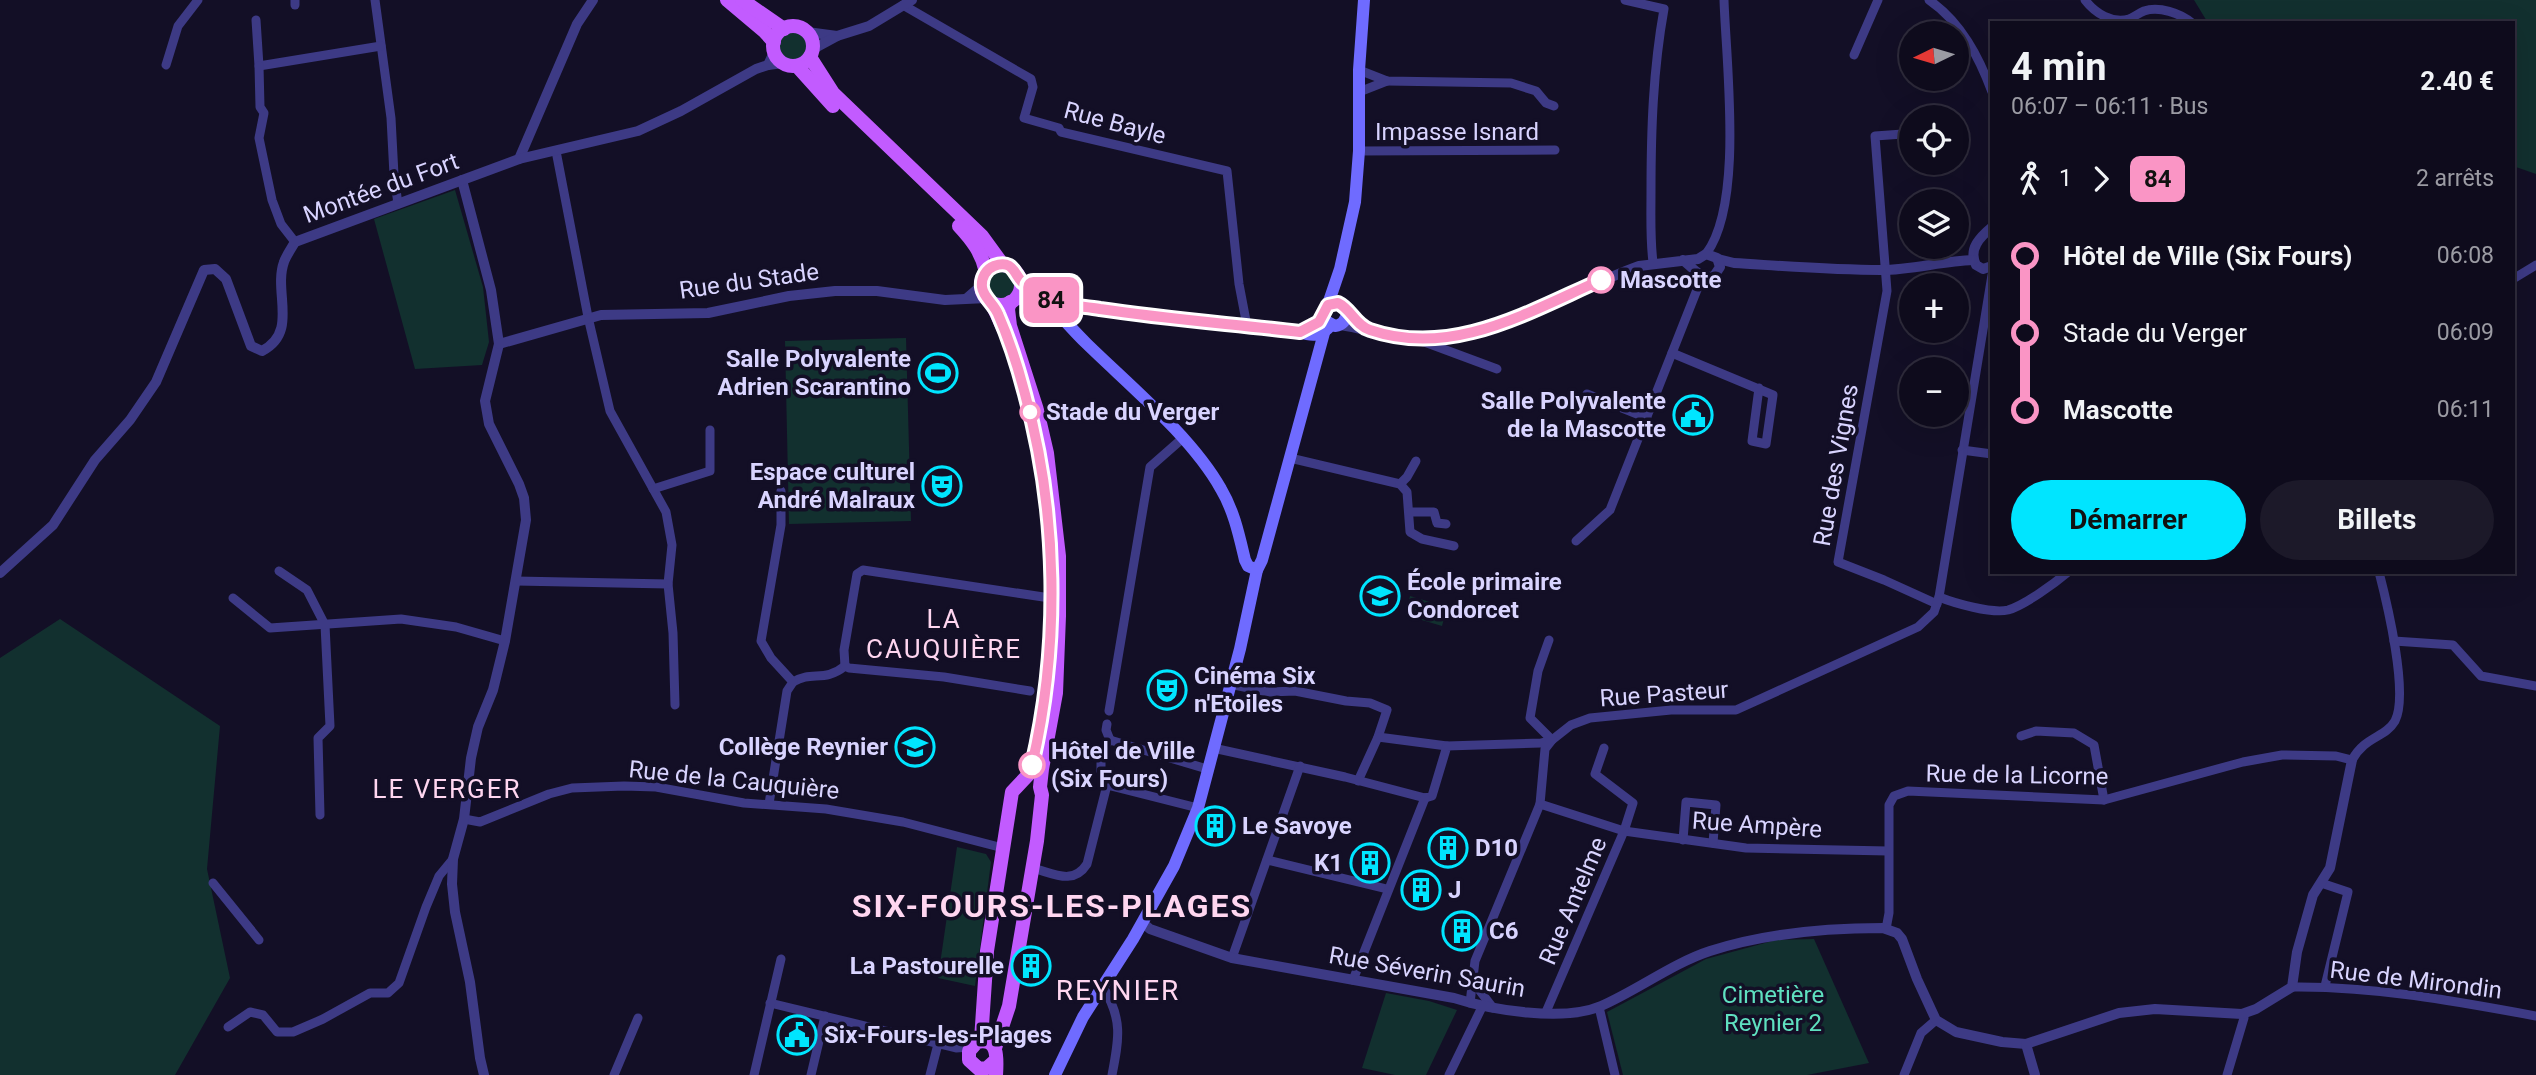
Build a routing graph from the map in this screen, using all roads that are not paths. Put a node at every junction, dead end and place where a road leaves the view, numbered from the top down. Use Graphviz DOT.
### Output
graph roads {
  1 [pos="198,0"];
  2 [pos="375,0"];
  3 [pos="593,0"];
  4 [pos="727,0"];
  5 [pos="742,0"];
  6 [pos="1364,0"];
  7 [pos="1625,0"];
  8 [pos="1724,0"];
  9 [pos="1878,0"];
  10 [pos="1929,0"];
  11 [pos="2085,0"];
  12 [pos="908,2"];
  13 [pos="256,20"];
  14 [pos="2188,20"];
  15 [pos="784,29"];
  16 [pos="807,32"];
  17 [pos="837,36"];
  18 [pos="380,46"];
  19 [pos="812,53"];
  20 [pos="1854,55"];
  21 [pos="779,58"];
  22 [pos="166,65"];
  23 [pos="258,66"];
  24 [pos="1359,70"];
  25 [pos="1387,80"];
  26 [pos="1990,87"];
  27 [pos="1359,92"];
  28 [pos="1554,106"];
  29 [pos="1899,134"];
  30 [pos="1555,150"];
  31 [pos="556,151"];
  32 [pos="1359,151"];
  33 [pos="519,159"];
  34 [pos="462,180"];
  35 [pos="398,204"];
  36 [pos="1990,227"];
  37 [pos="295,242"];
  38 [pos="1974,247"];
  39 [pos="1973,260"];
  40 [pos="1949,261"];
  41 [pos="1653,262"];
  42 [pos="1708,264"];
  43 [pos="1003,265"];
  44 [pos="2536,265"];
  45 [pos="1884,270"];
  46 [pos="1989,270"];
  47 [pos="2515,278"];
  48 [pos="1021,281"];
  49 [pos="986,289"];
  50 [pos="1042,298"];
  51 [pos="1013,301"];
  52 [pos="589,317"];
  53 [pos="1334,317"];
  54 [pos="1247,326"];
  55 [pos="1418,339"];
  56 [pos="499,344"];
  57 [pos="1672,353"];
  58 [pos="1497,369"];
  59 [pos="1759,388"];
  60 [pos="1587,394"];
  61 [pos="1647,418"];
  62 [pos="710,430"];
  63 [pos="1182,438"];
  64 [pos="1962,450"];
  65 [pos="1990,454"];
  66 [pos="1290,458"];
  67 [pos="1416,461"];
  68 [pos="1400,484"];
  69 [pos="653,489"];
  70 [pos="780,491"];
  71 [pos="1410,512"];
  72 [pos="1446,524"];
  73 [pos="1576,541"];
  74 [pos="1454,546"];
  75 [pos="1257,570"];
  76 [pos="279,571"];
  77 [pos="0,573"];
  78 [pos="2066,574"];
  79 [pos="2379,574"];
  80 [pos="516,581"];
  81 [pos="668,584"];
  82 [pos="233,597"];
  83 [pos="1051,598"];
  84 [pos="1938,601"];
  85 [pos="325,625"];
  86 [pos="1549,640"];
  87 [pos="505,641"];
  88 [pos="2394,641"];
  89 [pos="845,666"];
  90 [pos="793,682"];
  91 [pos="1229,684"];
  92 [pos="2536,686"];
  93 [pos="1030,691"];
  94 [pos="676,705"];
  95 [pos="1109,711"];
  96 [pos="1106,727"];
  97 [pos="2021,736"];
  98 [pos="1378,737"];
  99 [pos="1110,740"];
  100 [pos="1552,740"];
  101 [pos="1447,746"];
  102 [pos="1213,748"];
  103 [pos="1604,748"];
  104 [pos="2352,760"];
  105 [pos="1300,766"];
  106 [pos="1207,769"];
  107 [pos="1024,781"];
  108 [pos="1358,781"];
  109 [pos="1107,785"];
  110 [pos="1040,787"];
  111 [pos="1425,798"];
  112 [pos="2104,800"];
  113 [pos="769,804"];
  114 [pos="1541,804"];
  115 [pos="1198,808"];
  116 [pos="320,815"];
  117 [pos="464,819"];
  118 [pos="1624,831"];
  119 [pos="1683,840"];
  120 [pos="1713,843"];
  121 [pos="1003,848"];
  122 [pos="1888,851"];
  123 [pos="453,859"];
  124 [pos="1267,860"];
  125 [pos="1032,868"];
  126 [pos="213,883"];
  127 [pos="2321,883"];
  128 [pos="1387,889"];
  129 [pos="1143,923"];
  130 [pos="1886,929"];
  131 [pos="259,940"];
  132 [pos="1232,958"];
  133 [pos="781,959"];
  134 [pos="1353,981"];
  135 [pos="1474,984"];
  136 [pos="2325,986"];
  137 [pos="1103,987"];
  138 [pos="2292,987"];
  139 [pos="770,1003"];
  140 [pos="1482,1006"];
  141 [pos="1599,1007"];
  142 [pos="1546,1012"];
  143 [pos="2242,1014"];
  144 [pos="825,1016"];
  145 [pos="2536,1016"];
  146 [pos="638,1018"];
  147 [pos="1936,1020"];
  148 [pos="228,1027"];
  149 [pos="938,1044"];
  150 [pos="2026,1044"];
  151 [pos="969,1048"];
  152 [pos="995,1054"];
  153 [pos="981,1072"];
  154 [pos="485,1075"];
  155 [pos="614,1075"];
  156 [pos="754,1075"];
  157 [pos="811,1075"];
  158 [pos="930,1075"];
  159 [pos="996,1075"];
  160 [pos="1055,1075"];
  161 [pos="1112,1075"];
  162 [pos="1449,1075"];
  163 [pos="1615,1075"];
  164 [pos="1903,1075"];
  165 [pos="2035,1075"];
  166 [pos="2227,1075"];
  1 -- 22 [label="street"];
  2 -- 18 [label="street"];
  3 -- 33 [label="street"];
  4 -- 21 [label="main road"];
  5 -- 15 [label="main road"];
  6 -- 24 [label="main road"];
  7 -- 41 [label="street"];
  8 -- 42 [label="street"];
  9 -- 20 [label="street"];
  10 -- 26 [label="street"];
  11 -- 14 [label="street"];
  12 -- 17 [label="street"];
  12 -- 54 [label="street, Rue Bayle"];
  13 -- 23 [label="street"];
  15 -- 16 [label="main road"];
  15 -- 21 [label="main road"];
  16 -- 17 [label="street"];
  16 -- 19 [label="main road"];
  17 -- 19 [label="street"];
  18 -- 23 [label="street"];
  18 -- 35 [label="street"];
  19 -- 21 [label="main road"];
  19 -- 43 [label="main road"];
  21 -- 31 [label="street, Montée du Fort"];
  21 -- 49 [label="main road"];
  23 -- 37 [label="street"];
  24 -- 25 [label="street"];
  24 -- 27 [label="main road"];
  25 -- 27 [label="street"];
  25 -- 28 [label="street"];
  27 -- 32 [label="main road"];
  29 -- 45 [label="street, Rue des Vignes"];
  30 -- 32 [label="street, Impasse Isnard"];
  31 -- 33 [label="street, Montée du Fort"];
  31 -- 52 [label="street"];
  32 -- 53 [label="main road"];
  33 -- 34 [label="street, Montée du Fort"];
  34 -- 35 [label="street, Montée du Fort"];
  34 -- 56 [label="street"];
  35 -- 37 [label="street, Montée du Fort"];
  36 -- 38 [label="street"];
  37 -- 77 [label="street, Montée du Fort"];
  38 -- 39 [label="street"];
  38 -- 40 [label="street"];
  39 -- 40 [label="street"];
  39 -- 46 [label="street"];
  40 -- 45 [label="street"];
  41 -- 42 [label="street"];
  41 -- 55 [label="street"];
  42 -- 45 [label="street"];
  42 -- 57 [label="street"];
  43 -- 48 [label="main road"];
  43 -- 49 [label="main road"];
  44 -- 47 [label="street"];
  45 -- 84 [label="street, Rue des Vignes"];
  46 -- 64 [label="street"];
  48 -- 50 [label="main road"];
  48 -- 51 [label="main road"];
  49 -- 51 [label="main road"];
  49 -- 52 [label="street, Rue du Stade"];
  49 -- 83 [label="main road"];
  50 -- 51 [label="main road"];
  50 -- 54 [label="main road"];
  50 -- 63 [label="main road"];
  51 -- 110 [label="main road"];
  52 -- 56 [label="street, Rue du Stade"];
  52 -- 69 [label="street"];
  53 -- 54 [label="main road"];
  53 -- 55 [label="street"];
  53 -- 66 [label="main road"];
  55 -- 58 [label="street"];
  56 -- 80 [label="street"];
  57 -- 59 [label="street"];
  57 -- 61 [label="street"];
  59 -- 59 [label="street"];
  60 -- 61 [label="street"];
  61 -- 73 [label="street"];
  62 -- 69 [label="street"];
  63 -- 75 [label="main road"];
  63 -- 95 [label="street"];
  64 -- 65 [label="street"];
  64 -- 84 [label="street"];
  66 -- 68 [label="street"];
  66 -- 75 [label="main road"];
  67 -- 68 [label="street"];
  68 -- 71 [label="street"];
  69 -- 81 [label="street"];
  70 -- 90 [label="street"];
  71 -- 72 [label="street"];
  71 -- 74 [label="street"];
  75 -- 91 [label="main road"];
  76 -- 85 [label="street"];
  78 -- 84 [label="street"];
  79 -- 88 [label="street"];
  80 -- 81 [label="street"];
  80 -- 87 [label="street"];
  81 -- 94 [label="street"];
  82 -- 85 [label="street"];
  83 -- 89 [label="street"];
  83 -- 107 [label="main road"];
  84 -- 100 [label="street, Rue Pasteur"];
  85 -- 87 [label="street"];
  85 -- 116 [label="street"];
  86 -- 100 [label="street"];
  87 -- 117 [label="street"];
  88 -- 92 [label="street"];
  88 -- 104 [label="street"];
  89 -- 90 [label="street"];
  89 -- 93 [label="street"];
  90 -- 113 [label="street"];
  91 -- 98 [label="street"];
  91 -- 102 [label="main road"];
  96 -- 99 [label="street"];
  97 -- 112 [label="street"];
  98 -- 101 [label="street, Rue Pasteur"];
  98 -- 108 [label="street"];
  99 -- 106 [label="street"];
  99 -- 109 [label="street"];
  100 -- 101 [label="street, Rue Pasteur"];
  100 -- 114 [label="street"];
  101 -- 111 [label="street"];
  102 -- 105 [label="street"];
  102 -- 106 [label="main road"];
  103 -- 118 [label="street"];
  104 -- 112 [label="street, Rue de la Licorne"];
  104 -- 127 [label="street"];
  105 -- 108 [label="street"];
  105 -- 124 [label="street"];
  106 -- 115 [label="main road"];
  107 -- 110 [label="main road"];
  107 -- 121 [label="main road"];
  108 -- 111 [label="street"];
  109 -- 115 [label="street"];
  109 -- 125 [label="street"];
  110 -- 125 [label="main road"];
  111 -- 128 [label="street"];
  112 -- 122 [label="street, Rue de la Licorne"];
  113 -- 117 [label="street, Rue de la Cauquière"];
  113 -- 121 [label="street, Rue de la Cauquière"];
  114 -- 118 [label="street, Rue Antelme"];
  114 -- 135 [label="street"];
  115 -- 129 [label="main road"];
  117 -- 123 [label="street"];
  118 -- 119 [label="street, Rue Ampère"];
  118 -- 142 [label="street, Rue Antelme"];
  119 -- 120 [label="street, Rue Ampère"];
  119 -- 120 [label="street"];
  120 -- 122 [label="street, Rue Ampère"];
  121 -- 151 [label="main road"];
  122 -- 130 [label="street, Rue de la Licorne"];
  123 -- 148 [label="street"];
  123 -- 154 [label="street"];
  124 -- 128 [label="street"];
  124 -- 132 [label="street"];
  125 -- 152 [label="main road"];
  126 -- 131 [label="street"];
  127 -- 136 [label="street"];
  127 -- 138 [label="street"];
  128 -- 134 [label="street"];
  129 -- 132 [label="street, Rue Séverin Saurin"];
  129 -- 137 [label="main road"];
  130 -- 141 [label="street, Rue Séverin Saurin"];
  130 -- 147 [label="street"];
  132 -- 134 [label="street, Rue Séverin Saurin"];
  133 -- 139 [label="street"];
  134 -- 140 [label="street, Rue Séverin Saurin"];
  135 -- 140 [label="street"];
  135 -- 140 [label="street"];
  136 -- 138 [label="street, Rue de Mirondin"];
  136 -- 145 [label="street, Rue de Mirondin"];
  137 -- 160 [label="main road"];
  137 -- 161 [label="street"];
  138 -- 143 [label="street"];
  139 -- 144 [label="street"];
  139 -- 156 [label="street"];
  140 -- 142 [label="street, Rue Séverin Saurin"];
  140 -- 162 [label="street"];
  141 -- 142 [label="street, Rue Séverin Saurin"];
  141 -- 163 [label="street"];
  143 -- 150 [label="street"];
  143 -- 166 [label="street"];
  144 -- 149 [label="street"];
  144 -- 157 [label="street"];
  146 -- 155 [label="street"];
  147 -- 150 [label="street"];
  147 -- 164 [label="street"];
  149 -- 151 [label="street"];
  149 -- 158 [label="street"];
  150 -- 165 [label="street"];
  151 -- 152 [label="main road"];
  151 -- 153 [label="main road"];
  152 -- 153 [label="main road"];
  152 -- 159 [label="main road"];
}
